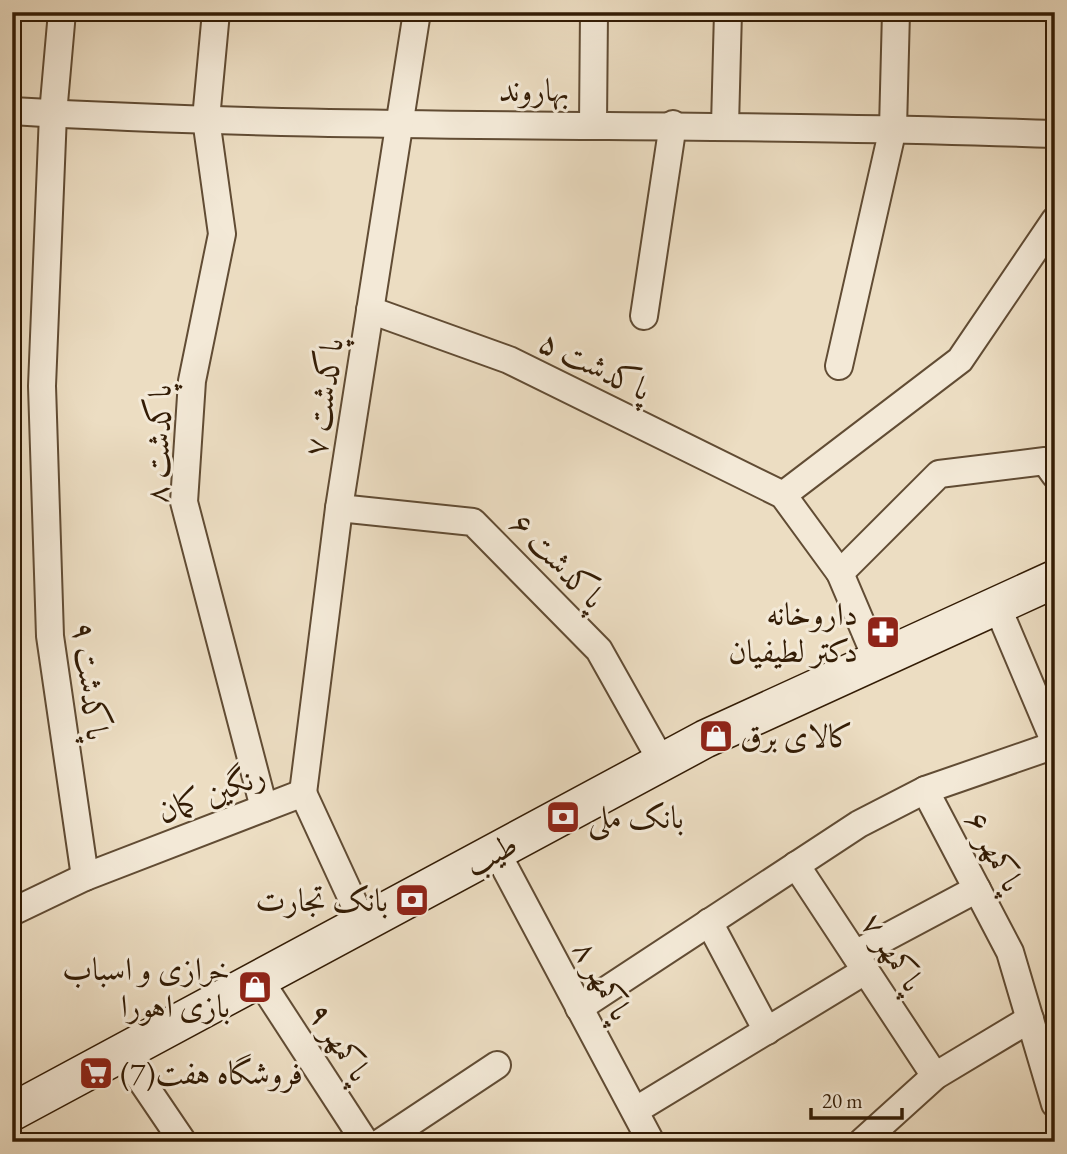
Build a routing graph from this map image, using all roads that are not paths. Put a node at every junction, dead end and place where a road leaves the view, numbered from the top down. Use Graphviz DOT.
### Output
graph roads {
  1 [pos="62,12"];
  2 [pos="216,12"];
  3 [pos="417,12"];
  4 [pos="594,12"];
  5 [pos="728,12"];
  6 [pos="896,12"];
  7 [pos="12,111"];
  8 [pos="52,114"];
  9 [pos="206,119"];
  10 [pos="400,123"];
  11 [pos="593,124"];
  12 [pos="673,124"];
  13 [pos="725,125"];
  14 [pos="892,128"];
  15 [pos="1055,134"];
  16 [pos="1055,220"];
  17 [pos="370,310"];
  18 [pos="644,316"];
  19 [pos="839,366"];
  20 [pos="1055,475"];
  21 [pos="783,495"];
  22 [pos="339,508"];
  23 [pos="840,573"];
  24 [pos="1055,579"];
  25 [pos="997,606"];
  26 [pos="877,660"];
  27 [pos="1055,744"];
  28 [pos="662,762"];
  29 [pos="925,790"];
  30 [pos="303,793"];
  31 [pos="264,808"];
  32 [pos="495,851"];
  33 [pos="796,865"];
  34 [pos="85,877"];
  35 [pos="977,888"];
  36 [pos="12,912"];
  37 [pos="709,922"];
  38 [pos="363,923"];
  39 [pos="860,962"];
  40 [pos="259,979"];
  41 [pos="579,1008"];
  42 [pos="1030,1019"];
  43 [pos="767,1031"];
  44 [pos="122,1052"];
  45 [pos="497,1065"];
  46 [pos="934,1076"];
  47 [pos="1055,1104"];
  48 [pos="636,1110"];
  49 [pos="12,1112"];
  50 [pos="183,1142"];
  51 [pos="365,1142"];
  52 [pos="381,1142"];
  53 [pos="651,1142"];
  54 [pos="862,1142"];
  1 -- 8 [label="street, پاکدشت ۹"];
  2 -- 9 [label="street, پاکدشت ۸"];
  3 -- 10 [label="street, پاکدشت ۷"];
  4 -- 11 [label="street"];
  5 -- 13 [label="street"];
  6 -- 14 [label="street"];
  7 -- 8 [label="street, بهاروند"];
  8 -- 9 [label="street, بهاروند"];
  8 -- 34 [label="street, پاکدشت ۹"];
  9 -- 10 [label="street, بهاروند"];
  9 -- 31 [label="street, پاکدشت ۸"];
  10 -- 11 [label="street, بهاروند"];
  10 -- 17 [label="street, پاکدشت ۷"];
  11 -- 12 [label="street, بهاروند"];
  12 -- 13 [label="street, بهاروند"];
  12 -- 18 [label="street"];
  13 -- 14 [label="street, بهاروند"];
  14 -- 15 [label="street, بهاروند"];
  14 -- 19 [label="street"];
  16 -- 21 [label="street"];
  17 -- 21 [label="street, پاکدشت ۵"];
  17 -- 22 [label="street, پاکدشت ۷"];
  20 -- 23 [label="street"];
  21 -- 23 [label="street"];
  22 -- 28 [label="street, پاکدشت ۶"];
  22 -- 30 [label="street, پاکدشت ۷"];
  23 -- 26 [label="street"];
  24 -- 25 [label="main road, طیب"];
  25 -- 26 [label="main road, طیب"];
  25 -- 27 [label="street"];
  26 -- 28 [label="main road, طیب"];
  27 -- 29 [label="street"];
  28 -- 32 [label="main road, طیب"];
  29 -- 33 [label="street"];
  29 -- 35 [label="street, پاکمهر ۶"];
  30 -- 31 [label="street, رنگین کمان"];
  30 -- 38 [label="street, رنگین کمان"];
  31 -- 34 [label="street, رنگین کمان"];
  32 -- 38 [label="main road, طیب"];
  32 -- 41 [label="street, پاکمهر ۸"];
  33 -- 37 [label="street"];
  33 -- 39 [label="street, پاکمهر ۷"];
  34 -- 36 [label="street, رنگین کمان"];
  35 -- 39 [label="street"];
  35 -- 42 [label="street, پاکمهر ۶"];
  37 -- 41 [label="street"];
  37 -- 43 [label="street"];
  38 -- 40 [label="main road, طیب"];
  39 -- 43 [label="street"];
  39 -- 46 [label="street, پاکمهر ۷"];
  40 -- 44 [label="main road, طیب"];
  40 -- 51 [label="street, پاکمهر ۹"];
  41 -- 48 [label="street, پاکمهر ۸"];
  42 -- 46 [label="street"];
  42 -- 47 [label="street, پاکمهر ۶"];
  43 -- 48 [label="street"];
  44 -- 49 [label="main road, طیب"];
  44 -- 50 [label="street"];
  45 -- 52 [label="street"];
  46 -- 54 [label="street"];
  48 -- 53 [label="street, پاکمهر ۸"];
}
